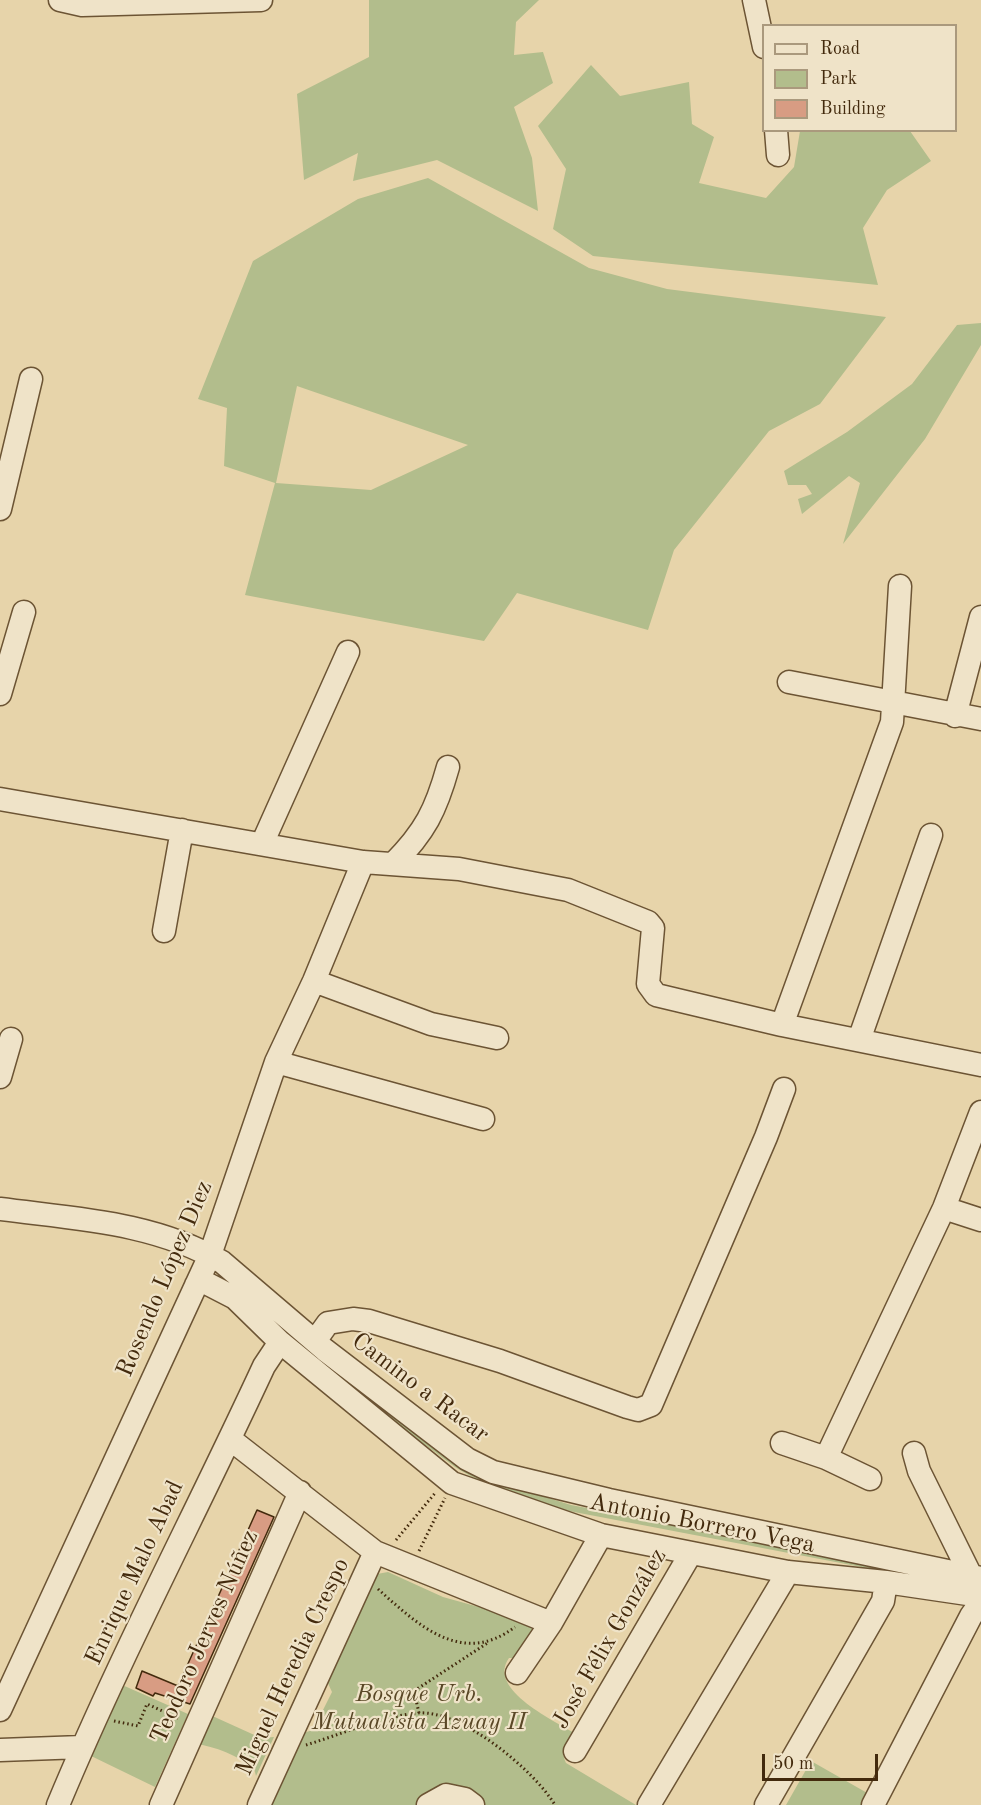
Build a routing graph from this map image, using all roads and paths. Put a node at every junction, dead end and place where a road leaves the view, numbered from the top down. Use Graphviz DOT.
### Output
graph roads {
  1 [pos="60,0"];
  2 [pos="261,0"];
  3 [pos="754,0"];
  4 [pos="762,38"];
  5 [pos="776,132"];
  6 [pos="778,155"];
  7 [pos="31,379"];
  8 [pos="0,509"];
  9 [pos="900,586"];
  10 [pos="24,612"];
  11 [pos="981,617"];
  12 [pos="348,652"];
  13 [pos="789,682"];
  14 [pos="0,694"];
  15 [pos="894,705"];
  16 [pos="954,716"];
  17 [pos="981,720"];
  18 [pos="448,767"];
  19 [pos="0,799"];
  20 [pos="182,830"];
  21 [pos="931,835"];
  22 [pos="262,844"];
  23 [pos="363,862"];
  24 [pos="393,864"];
  25 [pos="164,931"];
  26 [pos="314,981"];
  27 [pos="782,1025"];
  28 [pos="497,1038"];
  29 [pos="11,1039"];
  30 [pos="859,1040"];
  31 [pos="276,1062"];
  32 [pos="981,1065"];
  33 [pos="0,1077"];
  34 [pos="784,1089"];
  35 [pos="981,1112"];
  36 [pos="483,1119"];
  37 [pos="944,1208"];
  38 [pos="0,1209"];
  39 [pos="981,1220"];
  40 [pos="216,1258"];
  41 [pos="196,1285"];
  42 [pos="315,1341"];
  43 [pos="283,1344"];
  44 [pos="230,1439"];
  45 [pos="782,1443"];
  46 [pos="914,1454"];
  47 [pos="826,1458"];
  48 [pos="870,1479"];
  49 [pos="438,1489"];
  50 [pos="300,1492"];
  51 [pos="448,1493"];
  52 [pos="601,1535"];
  53 [pos="379,1553"];
  54 [pos="691,1553"];
  55 [pos="413,1567"];
  56 [pos="788,1572"];
  57 [pos="364,1576"];
  58 [pos="886,1582"];
  59 [pos="978,1583"];
  60 [pos="981,1602"];
  61 [pos="541,1619"];
  62 [pos="491,1641"];
  63 [pos="517,1674"];
  64 [pos="0,1710"];
  65 [pos="168,1713"];
  66 [pos="419,1713"];
  67 [pos="97,1717"];
  68 [pos="304,1745"];
  69 [pos="82,1747"];
  70 [pos="0,1750"];
  71 [pos="575,1751"];
  72 [pos="58,1805"];
  73 [pos="161,1805"];
  74 [pos="259,1805"];
  75 [pos="428,1805"];
  76 [pos="473,1805"];
  77 [pos="555,1805"];
  78 [pos="650,1805"];
  79 [pos="766,1805"];
  80 [pos="873,1805"];
  1 -- 2 [label="street"];
  3 -- 4 [label="street"];
  5 -- 6 [label="street"];
  7 -- 8 [label="street"];
  9 -- 15 [label="street"];
  10 -- 14 [label="street"];
  11 -- 16 [label="street"];
  12 -- 22 [label="street"];
  13 -- 15 [label="street"];
  15 -- 16 [label="street"];
  15 -- 27 [label="street"];
  16 -- 17 [label="street"];
  18 -- 24 [label="street"];
  19 -- 20 [label="street"];
  20 -- 22 [label="street"];
  20 -- 25 [label="street"];
  21 -- 30 [label="street"];
  22 -- 23 [label="street"];
  23 -- 24 [label="street"];
  23 -- 26 [label="street, Rosendo López Diez"];
  24 -- 27 [label="street"];
  26 -- 28 [label="street"];
  26 -- 31 [label="street, Rosendo López Diez"];
  27 -- 30 [label="street"];
  29 -- 33 [label="street"];
  30 -- 32 [label="street"];
  31 -- 36 [label="street"];
  31 -- 40 [label="street, Rosendo López Diez"];
  34 -- 42 [label="street"];
  35 -- 37 [label="street"];
  37 -- 39 [label="street"];
  37 -- 47 [label="street"];
  38 -- 40 [label="street, Camino a Racar"];
  40 -- 41 [label="street, Rosendo López Diez"];
  40 -- 42 [label="street, Camino a Racar"];
  41 -- 43 [label="street, Antonio Borrero Vega"];
  41 -- 64 [label="street, Rosendo López Diez"];
  42 -- 59 [label="street, Camino a Racar"];
  43 -- 44 [label="street, Enrique Malo Abad"];
  43 -- 52 [label="street, Antonio Borrero Vega"];
  44 -- 50 [label="street"];
  44 -- 67 [label="street, Enrique Malo Abad"];
  45 -- 47 [label="street"];
  46 -- 59 [label="street"];
  47 -- 48 [label="street"];
  49 -- 53 [label="path"];
  50 -- 53 [label="street"];
  50 -- 73 [label="street, Teodoro Jerves Núñez"];
  51 -- 55 [label="path"];
  52 -- 54 [label="street, Antonio Borrero Vega"];
  52 -- 61 [label="street"];
  53 -- 55 [label="street"];
  53 -- 57 [label="street, Miguel Heredia Crespo"];
  54 -- 56 [label="street, Antonio Borrero Vega"];
  54 -- 71 [label="street, José Félix González"];
  55 -- 61 [label="street"];
  56 -- 58 [label="street, Antonio Borrero Vega"];
  56 -- 78 [label="street"];
  57 -- 62 [label="path"];
  57 -- 74 [label="street, Miguel Heredia Crespo"];
  58 -- 59 [label="street, Antonio Borrero Vega"];
  58 -- 79 [label="street"];
  60 -- 80 [label="street"];
  61 -- 62 [label="path"];
  61 -- 63 [label="street"];
  62 -- 66 [label="path"];
  65 -- 67 [label="path"];
  66 -- 68 [label="path"];
  66 -- 77 [label="path"];
  67 -- 69 [label="street, Enrique Malo Abad"];
  69 -- 70 [label="street"];
  69 -- 72 [label="street, Enrique Malo Abad"];
  75 -- 76 [label="street"];
}
